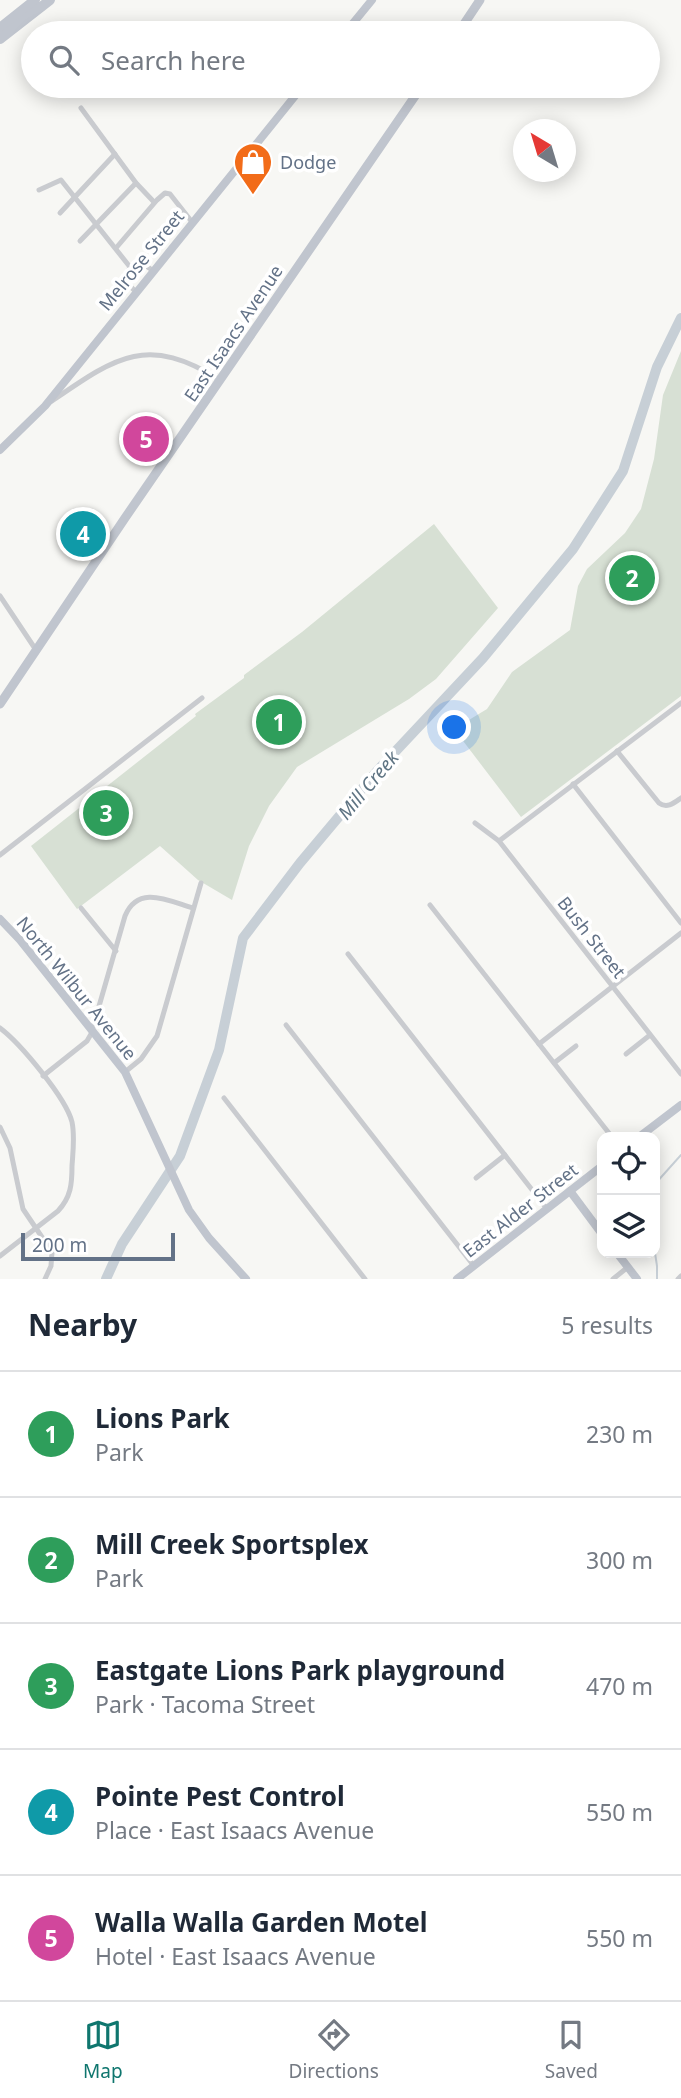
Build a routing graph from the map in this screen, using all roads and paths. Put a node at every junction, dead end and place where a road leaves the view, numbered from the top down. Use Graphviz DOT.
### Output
graph roads {
  1 [pos="35,0"];
  2 [pos="50,0"];
  3 [pos="372,0"];
  4 [pos="480,0"];
  5 [pos="23,21"];
  6 [pos="355,21"];
  7 [pos="466,21"];
  8 [pos="21,23"];
  9 [pos="0,27"];
  10 [pos="0,39"];
  11 [pos="293,98"];
  12 [pos="414,98"];
  13 [pos="81,108"];
  14 [pos="115,154"];
  15 [pos="136,183"];
  16 [pos="39,190"];
  17 [pos="75,197"];
  18 [pos="154,202"];
  19 [pos="60,213"];
  20 [pos="192,222"];
  21 [pos="96,224"];
  22 [pos="80,241"];
  23 [pos="116,248"];
  24 [pos="130,267"];
  25 [pos="153,271"];
  26 [pos="136,292"];
  27 [pos="220,380"];
  28 [pos="45,406"];
  29 [pos="0,450"];
  30 [pos="0,596"];
  31 [pos="36,650"];
  32 [pos="202,698"];
  33 [pos="681,703"];
  34 [pos="0,704"];
  35 [pos="617,751"];
  36 [pos="573,784"];
  37 [pos="681,798"];
  38 [pos="475,824"];
  39 [pos="499,841"];
  40 [pos="0,855"];
  41 [pos="201,883"];
  42 [pos="430,905"];
  43 [pos="81,908"];
  44 [pos="193,908"];
  45 [pos="0,919"];
  46 [pos="681,923"];
  47 [pos="681,933"];
  48 [pos="116,951"];
  49 [pos="348,954"];
  50 [pos="612,986"];
  51 [pos="286,1026"];
  52 [pos="0,1028"];
  53 [pos="93,1031"];
  54 [pos="650,1035"];
  55 [pos="538,1044"];
  56 [pos="576,1046"];
  57 [pos="626,1054"];
  58 [pos="554,1063"];
  59 [pos="125,1072"];
  60 [pos="681,1074"];
  61 [pos="43,1076"];
  62 [pos="224,1098"];
  63 [pos="681,1105"];
  64 [pos="0,1127"];
  65 [pos="608,1132"];
  66 [pos="646,1132"];
  67 [pos="505,1155"];
  68 [pos="597,1170"];
  69 [pos="476,1178"];
  70 [pos="570,1191"];
  71 [pos="547,1209"];
  72 [pos="597,1227"];
  73 [pos="36,1228"];
  74 [pos="0,1256"];
  75 [pos="621,1258"];
  76 [pos="474,1266"];
  77 [pos="628,1268"];
  78 [pos="45,1279"];
  79 [pos="246,1279"];
  80 [pos="365,1279"];
  81 [pos="458,1279"];
  82 [pos="613,1279"];
  83 [pos="637,1279"];
  1 -- 9 [label="highway"];
  2 -- 5 [label="highway"];
  3 -- 6 [label="main road"];
  4 -- 7 [label="main road"];
  8 -- 10 [label="highway"];
  11 -- 20 [label="main road, Melrose Street"];
  12 -- 27 [label="main road, East Isaacs Avenue"];
  13 -- 14 [label="street"];
  14 -- 15 [label="street"];
  14 -- 17 [label="street"];
  15 -- 18 [label="street"];
  15 -- 21 [label="street"];
  16 -- 17 [label="street"];
  17 -- 19 [label="street"];
  17 -- 21 [label="street"];
  18 -- 20 [label="street"];
  18 -- 23 [label="street"];
  20 -- 25 [label="main road, Melrose Street"];
  21 -- 22 [label="street"];
  21 -- 23 [label="street"];
  23 -- 24 [label="street"];
  24 -- 25 [label="street"];
  24 -- 26 [label="street"];
  25 -- 26 [label="main road, Melrose Street"];
  26 -- 28 [label="main road, Melrose Street"];
  27 -- 28 [label="street"];
  27 -- 31 [label="main road, East Isaacs Avenue"];
  28 -- 29 [label="main road, Melrose Street"];
  30 -- 31 [label="street"];
  31 -- 34 [label="main road, East Isaacs Avenue"];
  32 -- 40 [label="street"];
  33 -- 35 [label="street"];
  35 -- 36 [label="street"];
  35 -- 37 [label="street"];
  36 -- 39 [label="street"];
  36 -- 46 [label="street"];
  38 -- 39 [label="street, Bush Street"];
  39 -- 50 [label="street, Bush Street"];
  41 -- 44 [label="street"];
  42 -- 55 [label="street"];
  43 -- 48 [label="street"];
  44 -- 48 [label="street"];
  44 -- 59 [label="street"];
  45 -- 53 [label="main road, North Wilbur Avenue"];
  47 -- 50 [label="street"];
  48 -- 53 [label="street"];
  49 -- 67 [label="street"];
  50 -- 54 [label="street, Bush Street"];
  50 -- 55 [label="street"];
  51 -- 76 [label="street"];
  52 -- 61 [label="street"];
  53 -- 59 [label="main road, North Wilbur Avenue"];
  53 -- 61 [label="street"];
  54 -- 57 [label="street"];
  54 -- 60 [label="street, Bush Street"];
  55 -- 58 [label="street"];
  56 -- 58 [label="street"];
  58 -- 65 [label="street"];
  59 -- 79 [label="main road, North Wilbur Avenue"];
  61 -- 73 [label="street"];
  62 -- 80 [label="street"];
  63 -- 66 [label="main road"];
  64 -- 73 [label="street"];
  67 -- 69 [label="street"];
  67 -- 71 [label="street"];
  68 -- 70 [label="main road, East Alder Street"];
  70 -- 71 [label="main road, East Alder Street"];
  70 -- 72 [label="main road"];
  71 -- 76 [label="main road, East Alder Street"];
  73 -- 74 [label="street"];
  73 -- 78 [label="street"];
  75 -- 77 [label="main road"];
  76 -- 81 [label="main road, East Alder Street"];
  77 -- 82 [label="street"];
  77 -- 83 [label="main road"];
}
